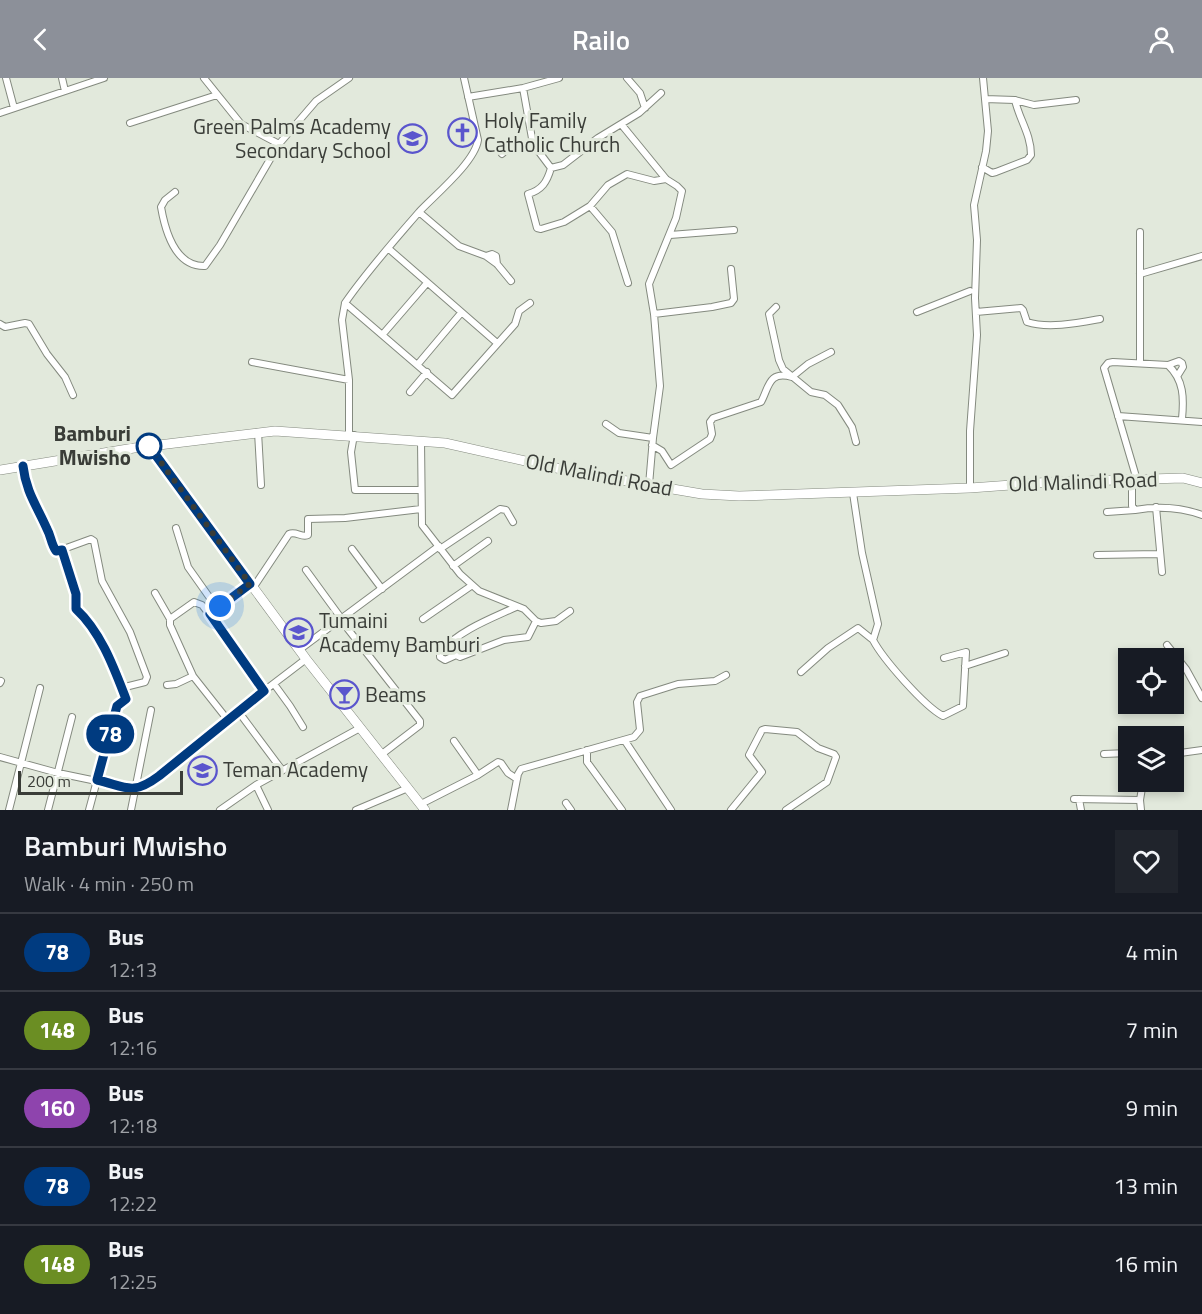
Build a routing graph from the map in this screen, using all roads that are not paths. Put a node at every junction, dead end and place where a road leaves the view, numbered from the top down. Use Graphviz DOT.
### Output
graph roads {
  1 [pos="6,78"];
  2 [pos="62,78"];
  3 [pos="104,78"];
  4 [pos="204,78"];
  5 [pos="349,78"];
  6 [pos="464,78"];
  7 [pos="557,78"];
  8 [pos="627,78"];
  9 [pos="983,78"];
  10 [pos="522,88"];
  11 [pos="65,91"];
  12 [pos="661,93"];
  13 [pos="217,95"];
  14 [pos="468,97"];
  15 [pos="985,99"];
  16 [pos="1015,100"];
  17 [pos="1076,100"];
  18 [pos="14,108"];
  19 [pos="645,108"];
  20 [pos="0,113"];
  21 [pos="130,123"];
  22 [pos="621,124"];
  23 [pos="279,144"];
  24 [pos="533,144"];
  25 [pos="502,154"];
  26 [pos="982,167"];
  27 [pos="551,168"];
  28 [pos="666,180"];
  29 [pos="175,192"];
  30 [pos="590,206"];
  31 [pos="419,212"];
  32 [pos="734,230"];
  33 [pos="1140,232"];
  34 [pos="670,235"];
  35 [pos="389,249"];
  36 [pos="1202,256"];
  37 [pos="731,269"];
  38 [pos="1140,274"];
  39 [pos="511,281"];
  40 [pos="427,282"];
  41 [pos="628,284"];
  42 [pos="970,291"];
  43 [pos="345,303"];
  44 [pos="530,303"];
  45 [pos="776,307"];
  46 [pos="918,312"];
  47 [pos="976,312"];
  48 [pos="461,313"];
  49 [pos="654,314"];
  50 [pos="1100,319"];
  51 [pos="0,324"];
  52 [pos="383,334"];
  53 [pos="497,343"];
  54 [pos="831,352"];
  55 [pos="252,362"];
  56 [pos="1140,362"];
  57 [pos="418,364"];
  58 [pos="1168,364"];
  59 [pos="427,372"];
  60 [pos="1178,375"];
  61 [pos="792,377"];
  62 [pos="349,380"];
  63 [pos="410,392"];
  64 [pos="73,395"];
  65 [pos="1118,416"];
  66 [pos="1182,419"];
  67 [pos="1202,422"];
  68 [pos="606,424"];
  69 [pos="258,432"];
  70 [pos="351,435"];
  71 [pos="653,438"];
  72 [pos="421,441"];
  73 [pos="856,442"];
  74 [pos="149,446"];
  75 [pos="652,446"];
  76 [pos="23,466"];
  77 [pos="0,470"];
  78 [pos="1134,480"];
  79 [pos="1202,483"];
  80 [pos="261,485"];
  81 [pos="649,485"];
  82 [pos="970,488"];
  83 [pos="421,490"];
  84 [pos="853,493"];
  85 [pos="1156,507"];
  86 [pos="421,509"];
  87 [pos="1135,510"];
  88 [pos="1107,512"];
  89 [pos="1202,515"];
  90 [pos="513,522"];
  91 [pos="176,528"];
  92 [pos="488,541"];
  93 [pos="439,547"];
  94 [pos="352,549"];
  95 [pos="62,550"];
  96 [pos="1159,554"];
  97 [pos="1097,555"];
  98 [pos="453,566"];
  99 [pos="306,570"];
  100 [pos="1162,572"];
  101 [pos="252,586"];
  102 [pos="471,586"];
  103 [pos="382,589"];
  104 [pos="155,593"];
  105 [pos="517,607"];
  106 [pos="217,608"];
  107 [pos="570,611"];
  108 [pos="210,614"];
  109 [pos="170,619"];
  110 [pos="341,619"];
  111 [pos="423,619"];
  112 [pos="536,621"];
  113 [pos="873,640"];
  114 [pos="1167,645"];
  115 [pos="299,650"];
  116 [pos="1005,653"];
  117 [pos="944,658"];
  118 [pos="306,659"];
  119 [pos="965,666"];
  120 [pos="801,672"];
  121 [pos="726,675"];
  122 [pos="193,676"];
  123 [pos="274,684"];
  124 [pos="167,685"];
  125 [pos="40,688"];
  126 [pos="121,688"];
  127 [pos="264,691"];
  128 [pos="1202,699"];
  129 [pos="151,710"];
  130 [pos="238,711"];
  131 [pos="72,717"];
  132 [pos="227,719"];
  133 [pos="303,728"];
  134 [pos="360,728"];
  135 [pos="454,741"];
  136 [pos="625,741"];
  137 [pos="587,750"];
  138 [pos="1202,750"];
  139 [pos="1184,752"];
  140 [pos="1118,753"];
  141 [pos="382,754"];
  142 [pos="1104,754"];
  143 [pos="0,757"];
  144 [pos="21,762"];
  145 [pos="282,770"];
  146 [pos="58,773"];
  147 [pos="478,775"];
  148 [pos="517,779"];
  149 [pos="97,780"];
  150 [pos="256,785"];
  151 [pos="408,788"];
  152 [pos="135,789"];
  153 [pos="1141,792"];
  154 [pos="1140,800"];
  155 [pos="566,803"];
  156 [pos="423,807"];
  157 [pos="9,810"];
  158 [pos="48,810"];
  159 [pos="89,810"];
  160 [pos="131,810"];
  161 [pos="220,810"];
  162 [pos="268,810"];
  163 [pos="356,810"];
  164 [pos="511,810"];
  165 [pos="571,810"];
  166 [pos="622,810"];
  167 [pos="672,810"];
  168 [pos="731,810"];
  169 [pos="786,810"];
  170 [pos="1081,810"];
  171 [pos="1142,810"];
  1 -- 18 [label="street"];
  2 -- 11 [label="street"];
  3 -- 11 [label="street"];
  4 -- 13 [label="street"];
  5 -- 23 [label="street"];
  6 -- 14 [label="street"];
  7 -- 10 [label="street"];
  8 -- 19 [label="street"];
  9 -- 15 [label="street"];
  10 -- 14 [label="street"];
  10 -- 24 [label="street"];
  11 -- 18 [label="street"];
  12 -- 19 [label="street"];
  13 -- 21 [label="street"];
  13 -- 23 [label="street"];
  14 -- 31 [label="street"];
  15 -- 16 [label="street"];
  15 -- 26 [label="street"];
  16 -- 17 [label="street"];
  16 -- 26 [label="street"];
  18 -- 20 [label="street"];
  19 -- 22 [label="street"];
  22 -- 27 [label="street"];
  22 -- 28 [label="street"];
  23 -- 29 [label="street"];
  24 -- 25 [label="street"];
  24 -- 27 [label="street"];
  26 -- 47 [label="street"];
  27 -- 30 [label="street"];
  28 -- 30 [label="street"];
  28 -- 34 [label="street"];
  30 -- 41 [label="street"];
  31 -- 35 [label="street"];
  31 -- 39 [label="street"];
  32 -- 34 [label="street"];
  33 -- 38 [label="street"];
  34 -- 49 [label="street"];
  35 -- 40 [label="street"];
  35 -- 43 [label="street"];
  36 -- 38 [label="street"];
  37 -- 49 [label="street"];
  38 -- 56 [label="street"];
  40 -- 48 [label="street"];
  40 -- 52 [label="street"];
  42 -- 46 [label="street"];
  43 -- 52 [label="street"];
  43 -- 62 [label="street"];
  44 -- 53 [label="street"];
  45 -- 61 [label="street"];
  47 -- 50 [label="street"];
  47 -- 82 [label="street"];
  48 -- 53 [label="street"];
  48 -- 57 [label="street"];
  49 -- 71 [label="street"];
  51 -- 64 [label="street"];
  52 -- 57 [label="street"];
  53 -- 59 [label="street"];
  54 -- 61 [label="street"];
  55 -- 62 [label="street"];
  56 -- 58 [label="street"];
  56 -- 65 [label="street"];
  57 -- 59 [label="street"];
  58 -- 60 [label="street"];
  58 -- 60 [label="street"];
  59 -- 63 [label="street"];
  60 -- 66 [label="street"];
  61 -- 73 [label="street"];
  61 -- 75 [label="street"];
  62 -- 70 [label="street"];
  65 -- 66 [label="street"];
  65 -- 78 [label="street"];
  66 -- 67 [label="street"];
  68 -- 71 [label="street"];
  69 -- 70 [label="main road, Old Malindi Road"];
  69 -- 74 [label="main road, Old Malindi Road"];
  69 -- 80 [label="street"];
  70 -- 72 [label="main road, Old Malindi Road"];
  70 -- 83 [label="street"];
  71 -- 75 [label="street"];
  72 -- 81 [label="main road, Old Malindi Road"];
  72 -- 83 [label="street"];
  74 -- 76 [label="main road, Old Malindi Road"];
  74 -- 101 [label="main road"];
  75 -- 81 [label="street"];
  76 -- 77 [label="main road, Old Malindi Road"];
  76 -- 95 [label="street"];
  78 -- 79 [label="main road, Old Malindi Road"];
  78 -- 82 [label="main road, Old Malindi Road"];
  78 -- 87 [label="street"];
  81 -- 84 [label="main road, Old Malindi Road"];
  82 -- 84 [label="main road, Old Malindi Road"];
  83 -- 86 [label="street"];
  84 -- 113 [label="street"];
  85 -- 87 [label="street"];
  85 -- 89 [label="street"];
  85 -- 96 [label="street"];
  86 -- 93 [label="street"];
  86 -- 101 [label="street"];
  87 -- 88 [label="street"];
  90 -- 93 [label="street"];
  91 -- 106 [label="street"];
  92 -- 98 [label="street"];
  93 -- 98 [label="street"];
  93 -- 103 [label="street"];
  94 -- 103 [label="street"];
  95 -- 126 [label="street"];
  95 -- 126 [label="street"];
  96 -- 97 [label="street"];
  96 -- 100 [label="street"];
  98 -- 102 [label="street"];
  99 -- 110 [label="street"];
  101 -- 106 [label="street"];
  101 -- 115 [label="main road"];
  102 -- 105 [label="street"];
  102 -- 111 [label="street"];
  103 -- 110 [label="street"];
  104 -- 109 [label="street"];
  105 -- 112 [label="street"];
  105 -- 112 [label="street"];
  106 -- 108 [label="street"];
  107 -- 112 [label="street"];
  108 -- 109 [label="street"];
  108 -- 127 [label="street"];
  109 -- 122 [label="street"];
  110 -- 115 [label="street"];
  110 -- 141 [label="street"];
  113 -- 119 [label="street"];
  113 -- 120 [label="street"];
  114 -- 128 [label="street"];
  115 -- 118 [label="main road"];
  116 -- 119 [label="street"];
  117 -- 119 [label="street"];
  118 -- 123 [label="street"];
  118 -- 134 [label="main road"];
  121 -- 136 [label="street"];
  122 -- 124 [label="street"];
  122 -- 132 [label="street"];
  123 -- 127 [label="street"];
  123 -- 133 [label="street"];
  125 -- 144 [label="street"];
  126 -- 149 [label="street"];
  127 -- 130 [label="street"];
  129 -- 152 [label="street"];
  130 -- 132 [label="street"];
  130 -- 145 [label="street"];
  131 -- 146 [label="street"];
  132 -- 152 [label="street"];
  134 -- 141 [label="main road"];
  134 -- 145 [label="street"];
  135 -- 147 [label="street"];
  136 -- 137 [label="street"];
  136 -- 167 [label="street"];
  137 -- 148 [label="street"];
  137 -- 166 [label="street"];
  138 -- 139 [label="street"];
  140 -- 142 [label="street"];
  141 -- 151 [label="main road"];
  143 -- 144 [label="street"];
  144 -- 146 [label="street"];
  144 -- 157 [label="street"];
  145 -- 150 [label="street"];
  146 -- 149 [label="street"];
  146 -- 158 [label="street"];
  147 -- 148 [label="street"];
  147 -- 156 [label="street"];
  148 -- 164 [label="street"];
  149 -- 152 [label="street"];
  149 -- 159 [label="street"];
  150 -- 161 [label="street"];
  150 -- 162 [label="street"];
  151 -- 156 [label="main road"];
  151 -- 163 [label="street"];
  152 -- 160 [label="street"];
  153 -- 154 [label="street"];
  154 -- 170 [label="street"];
  154 -- 171 [label="street"];
  155 -- 165 [label="street"];
  168 -- 169 [label="street"];
}
